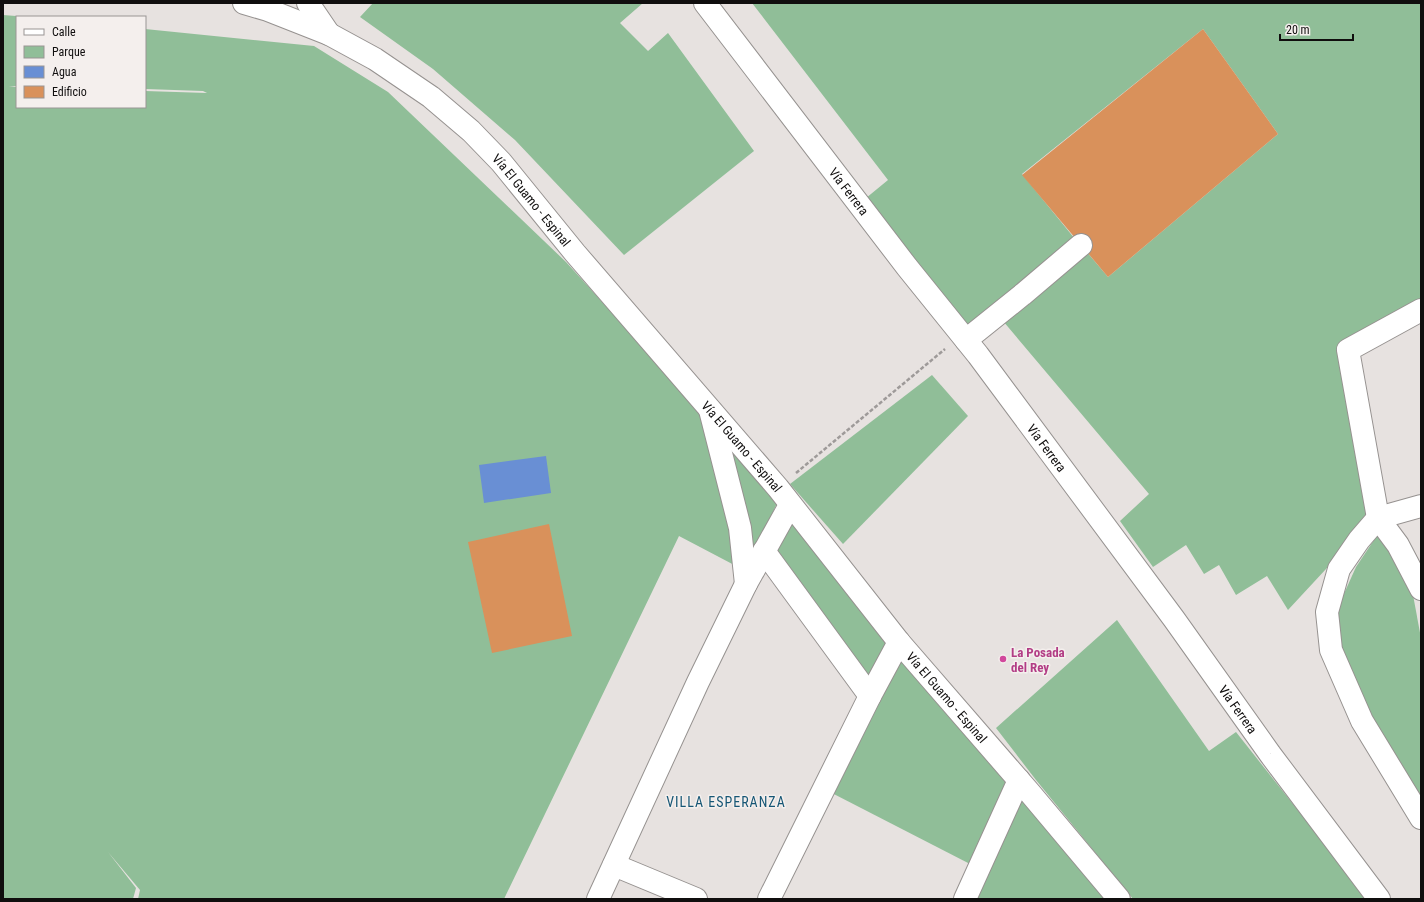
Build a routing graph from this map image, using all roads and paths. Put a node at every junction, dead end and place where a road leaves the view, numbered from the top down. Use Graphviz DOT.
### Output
graph roads {
  1 [pos="244,3"];
  2 [pos="308,3"];
  3 [pos="705,3"];
  4 [pos="329,34"];
  5 [pos="1081,245"];
  6 [pos="1421,310"];
  7 [pos="957,343"];
  8 [pos="710,410"];
  9 [pos="784,496"];
  10 [pos="1421,506"];
  11 [pos="1378,518"];
  12 [pos="764,550"];
  13 [pos="746,584"];
  14 [pos="1421,589"];
  15 [pos="899,642"];
  16 [pos="870,696"];
  17 [pos="1020,780"];
  18 [pos="1421,818"];
  19 [pos="614,865"];
  20 [pos="598,899"];
  21 [pos="696,899"];
  22 [pos="769,899"];
  23 [pos="965,899"];
  24 [pos="1119,899"];
  25 [pos="1379,899"];
  1 -- 4 [label="street, Vía El Guamo - Espinal"];
  2 -- 4 [label="street"];
  3 -- 7 [label="street, Vía Ferrera"];
  4 -- 8 [label="street, Vía El Guamo - Espinal"];
  5 -- 7 [label="street"];
  6 -- 11 [label="street"];
  7 -- 9 [label="path"];
  7 -- 25 [label="street, Vía Ferrera"];
  8 -- 9 [label="street, Vía El Guamo - Espinal"];
  8 -- 13 [label="street"];
  9 -- 12 [label="street"];
  9 -- 15 [label="street, Vía El Guamo - Espinal"];
  10 -- 11 [label="street"];
  11 -- 14 [label="street"];
  11 -- 18 [label="street"];
  12 -- 13 [label="street"];
  12 -- 16 [label="street"];
  13 -- 19 [label="street"];
  15 -- 16 [label="street"];
  15 -- 17 [label="street, Vía El Guamo - Espinal"];
  16 -- 22 [label="street"];
  17 -- 23 [label="street"];
  17 -- 24 [label="street, Vía El Guamo - Espinal"];
  19 -- 20 [label="street"];
  19 -- 21 [label="street"];
}
